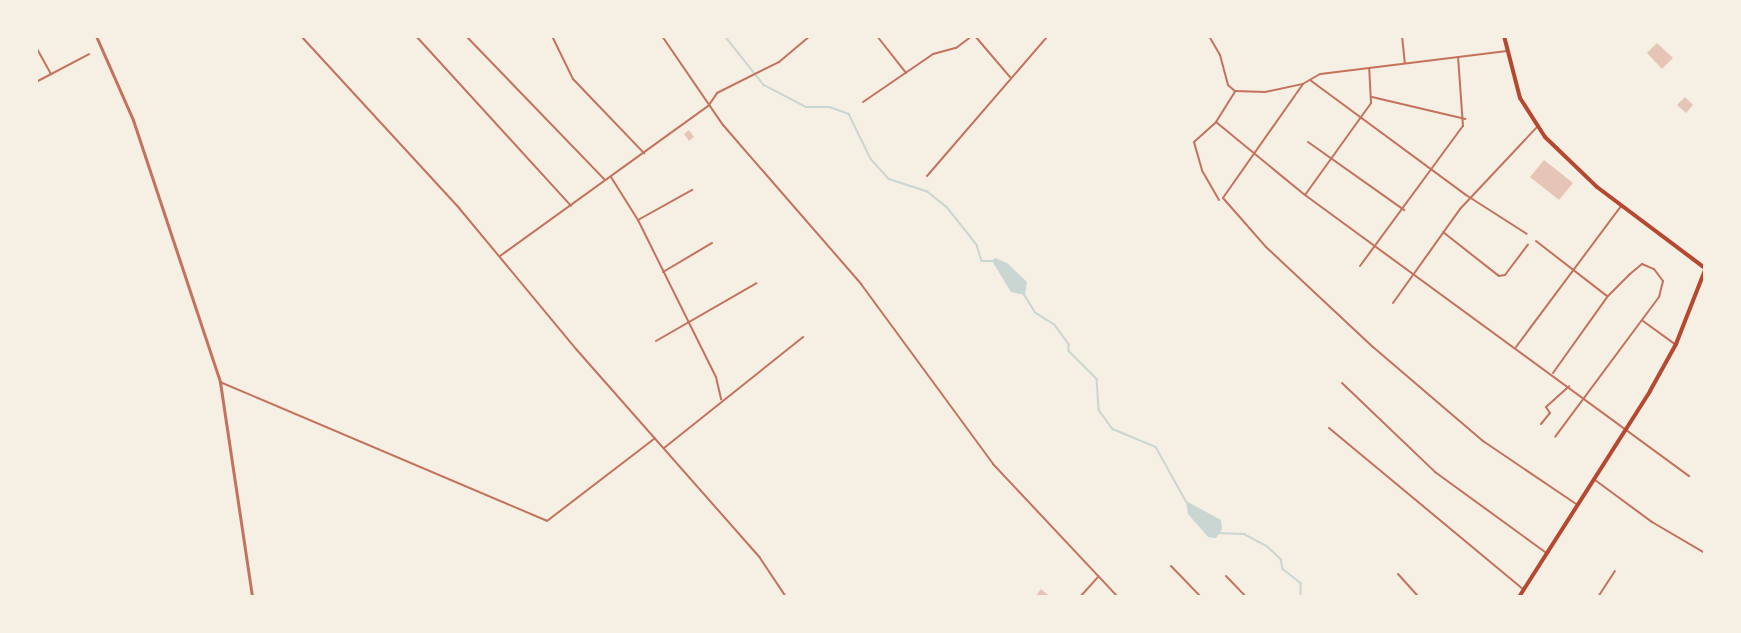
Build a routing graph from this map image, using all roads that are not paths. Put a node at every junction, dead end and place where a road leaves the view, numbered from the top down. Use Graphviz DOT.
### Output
graph roads {
  1 [pos="96,36"];
  2 [pos="301,36"];
  3 [pos="416,36"];
  4 [pos="466,36"];
  5 [pos="552,36"];
  6 [pos="663,36"];
  7 [pos="810,36"];
  8 [pos="877,36"];
  9 [pos="974,36"];
  10 [pos="1048,36"];
  11 [pos="1209,36"];
  12 [pos="1402,36"];
  13 [pos="1504,36"];
  14 [pos="36,46"];
  15 [pos="1507,51"];
  16 [pos="89,54"];
  17 [pos="1458,57"];
  18 [pos="1405,63"];
  19 [pos="1369,68"];
  20 [pos="906,73"];
  21 [pos="51,74"];
  22 [pos="1010,77"];
  23 [pos="1310,80"];
  24 [pos="36,82"];
  25 [pos="1303,84"];
  26 [pos="1235,91"];
  27 [pos="1372,97"];
  28 [pos="863,102"];
  29 [pos="709,105"];
  30 [pos="1360,117"];
  31 [pos="1465,119"];
  32 [pos="1216,122"];
  33 [pos="1537,127"];
  34 [pos="1308,142"];
  35 [pos="644,153"];
  36 [pos="1256,155"];
  37 [pos="1331,159"];
  38 [pos="1432,170"];
  39 [pos="927,176"];
  40 [pos="611,177"];
  41 [pos="605,180"];
  42 [pos="692,190"];
  43 [pos="1305,195"];
  44 [pos="1471,199"];
  45 [pos="1219,200"];
  46 [pos="571,206"];
  47 [pos="1621,206"];
  48 [pos="1404,210"];
  49 [pos="638,220"];
  50 [pos="1443,232"];
  51 [pos="1527,234"];
  52 [pos="1536,241"];
  53 [pos="712,243"];
  54 [pos="1528,245"];
  55 [pos="1377,246"];
  56 [pos="500,256"];
  57 [pos="1360,266"];
  58 [pos="1705,269"];
  59 [pos="1573,270"];
  60 [pos="663,272"];
  61 [pos="1414,272"];
  62 [pos="757,283"];
  63 [pos="1608,296"];
  64 [pos="1393,303"];
  65 [pos="1643,321"];
  66 [pos="689,323"];
  67 [pos="803,337"];
  68 [pos="656,342"];
  69 [pos="1676,344"];
  70 [pos="1516,347"];
  71 [pos="1552,373"];
  72 [pos="220,382"];
  73 [pos="1342,383"];
  74 [pos="1569,386"];
  75 [pos="1585,398"];
  76 [pos="721,399"];
  77 [pos="1541,424"];
  78 [pos="1329,428"];
  79 [pos="1626,429"];
  80 [pos="1555,437"];
  81 [pos="655,438"];
  82 [pos="664,448"];
  83 [pos="1689,476"];
  84 [pos="1593,479"];
  85 [pos="1576,504"];
  86 [pos="1545,552"];
  87 [pos="1705,553"];
  88 [pos="1172,566"];
  89 [pos="1615,571"];
  90 [pos="1398,574"];
  91 [pos="1099,576"];
  92 [pos="1226,576"];
  93 [pos="1523,589"];
  94 [pos="252,597"];
  95 [pos="786,597"];
  96 [pos="1080,597"];
  97 [pos="1118,597"];
  98 [pos="1201,597"];
  99 [pos="1246,597"];
  100 [pos="1419,597"];
  101 [pos="1519,597"];
  102 [pos="1598,597"];
  1 -- 72 [label="street"];
  2 -- 56 [label="street"];
  3 -- 46 [label="street"];
  4 -- 41 [label="street"];
  5 -- 35 [label="street"];
  6 -- 29 [label="street"];
  7 -- 29 [label="street"];
  8 -- 20 [label="street"];
  9 -- 20 [label="street"];
  9 -- 22 [label="street"];
  10 -- 22 [label="street"];
  11 -- 26 [label="street"];
  12 -- 18 [label="street"];
  13 -- 15 [label="main road"];
  14 -- 21 [label="street"];
  15 -- 17 [label="street"];
  15 -- 33 [label="main road"];
  16 -- 21 [label="street"];
  17 -- 18 [label="street"];
  17 -- 31 [label="street"];
  18 -- 19 [label="street"];
  19 -- 23 [label="street"];
  19 -- 27 [label="street"];
  20 -- 28 [label="street"];
  21 -- 24 [label="street"];
  22 -- 39 [label="street"];
  23 -- 25 [label="street"];
  23 -- 30 [label="street"];
  25 -- 26 [label="street"];
  25 -- 36 [label="street"];
  26 -- 32 [label="street"];
  27 -- 30 [label="street"];
  27 -- 31 [label="street"];
  29 -- 35 [label="street"];
  29 -- 91 [label="street"];
  30 -- 37 [label="street"];
  30 -- 38 [label="street"];
  31 -- 38 [label="street"];
  32 -- 36 [label="street"];
  32 -- 45 [label="street"];
  33 -- 44 [label="street"];
  33 -- 47 [label="main road"];
  34 -- 37 [label="street"];
  35 -- 40 [label="street"];
  36 -- 43 [label="street"];
  36 -- 85 [label="street"];
  37 -- 43 [label="street"];
  37 -- 48 [label="street"];
  38 -- 44 [label="street"];
  38 -- 48 [label="street"];
  40 -- 41 [label="street"];
  40 -- 49 [label="street"];
  41 -- 46 [label="street"];
  42 -- 49 [label="street"];
  43 -- 55 [label="street"];
  44 -- 50 [label="street"];
  44 -- 51 [label="street"];
  46 -- 56 [label="street"];
  47 -- 58 [label="main road"];
  47 -- 59 [label="street"];
  48 -- 55 [label="street"];
  49 -- 60 [label="street"];
  50 -- 54 [label="street"];
  50 -- 61 [label="street"];
  52 -- 59 [label="street"];
  53 -- 60 [label="street"];
  55 -- 57 [label="street"];
  55 -- 61 [label="street"];
  56 -- 81 [label="street"];
  58 -- 69 [label="main road"];
  59 -- 63 [label="street"];
  59 -- 70 [label="street"];
  60 -- 66 [label="street"];
  61 -- 64 [label="street"];
  61 -- 70 [label="street"];
  62 -- 66 [label="street"];
  63 -- 65 [label="street"];
  63 -- 71 [label="street"];
  65 -- 69 [label="street"];
  65 -- 75 [label="street"];
  66 -- 68 [label="street"];
  66 -- 76 [label="street"];
  67 -- 76 [label="street"];
  69 -- 79 [label="main road"];
  70 -- 71 [label="street"];
  71 -- 74 [label="street"];
  72 -- 81 [label="street"];
  72 -- 94 [label="street"];
  73 -- 86 [label="street"];
  74 -- 75 [label="street"];
  74 -- 77 [label="street"];
  75 -- 79 [label="street"];
  75 -- 80 [label="street"];
  76 -- 82 [label="street"];
  78 -- 93 [label="street"];
  79 -- 83 [label="street"];
  79 -- 84 [label="main road"];
  81 -- 82 [label="street"];
  82 -- 95 [label="street"];
  84 -- 85 [label="main road"];
  84 -- 87 [label="street"];
  85 -- 86 [label="main road"];
  86 -- 93 [label="main road"];
  88 -- 98 [label="street"];
  89 -- 102 [label="street"];
  90 -- 100 [label="street"];
  91 -- 96 [label="street"];
  91 -- 97 [label="street"];
  92 -- 99 [label="street"];
  93 -- 101 [label="main road"];
}
